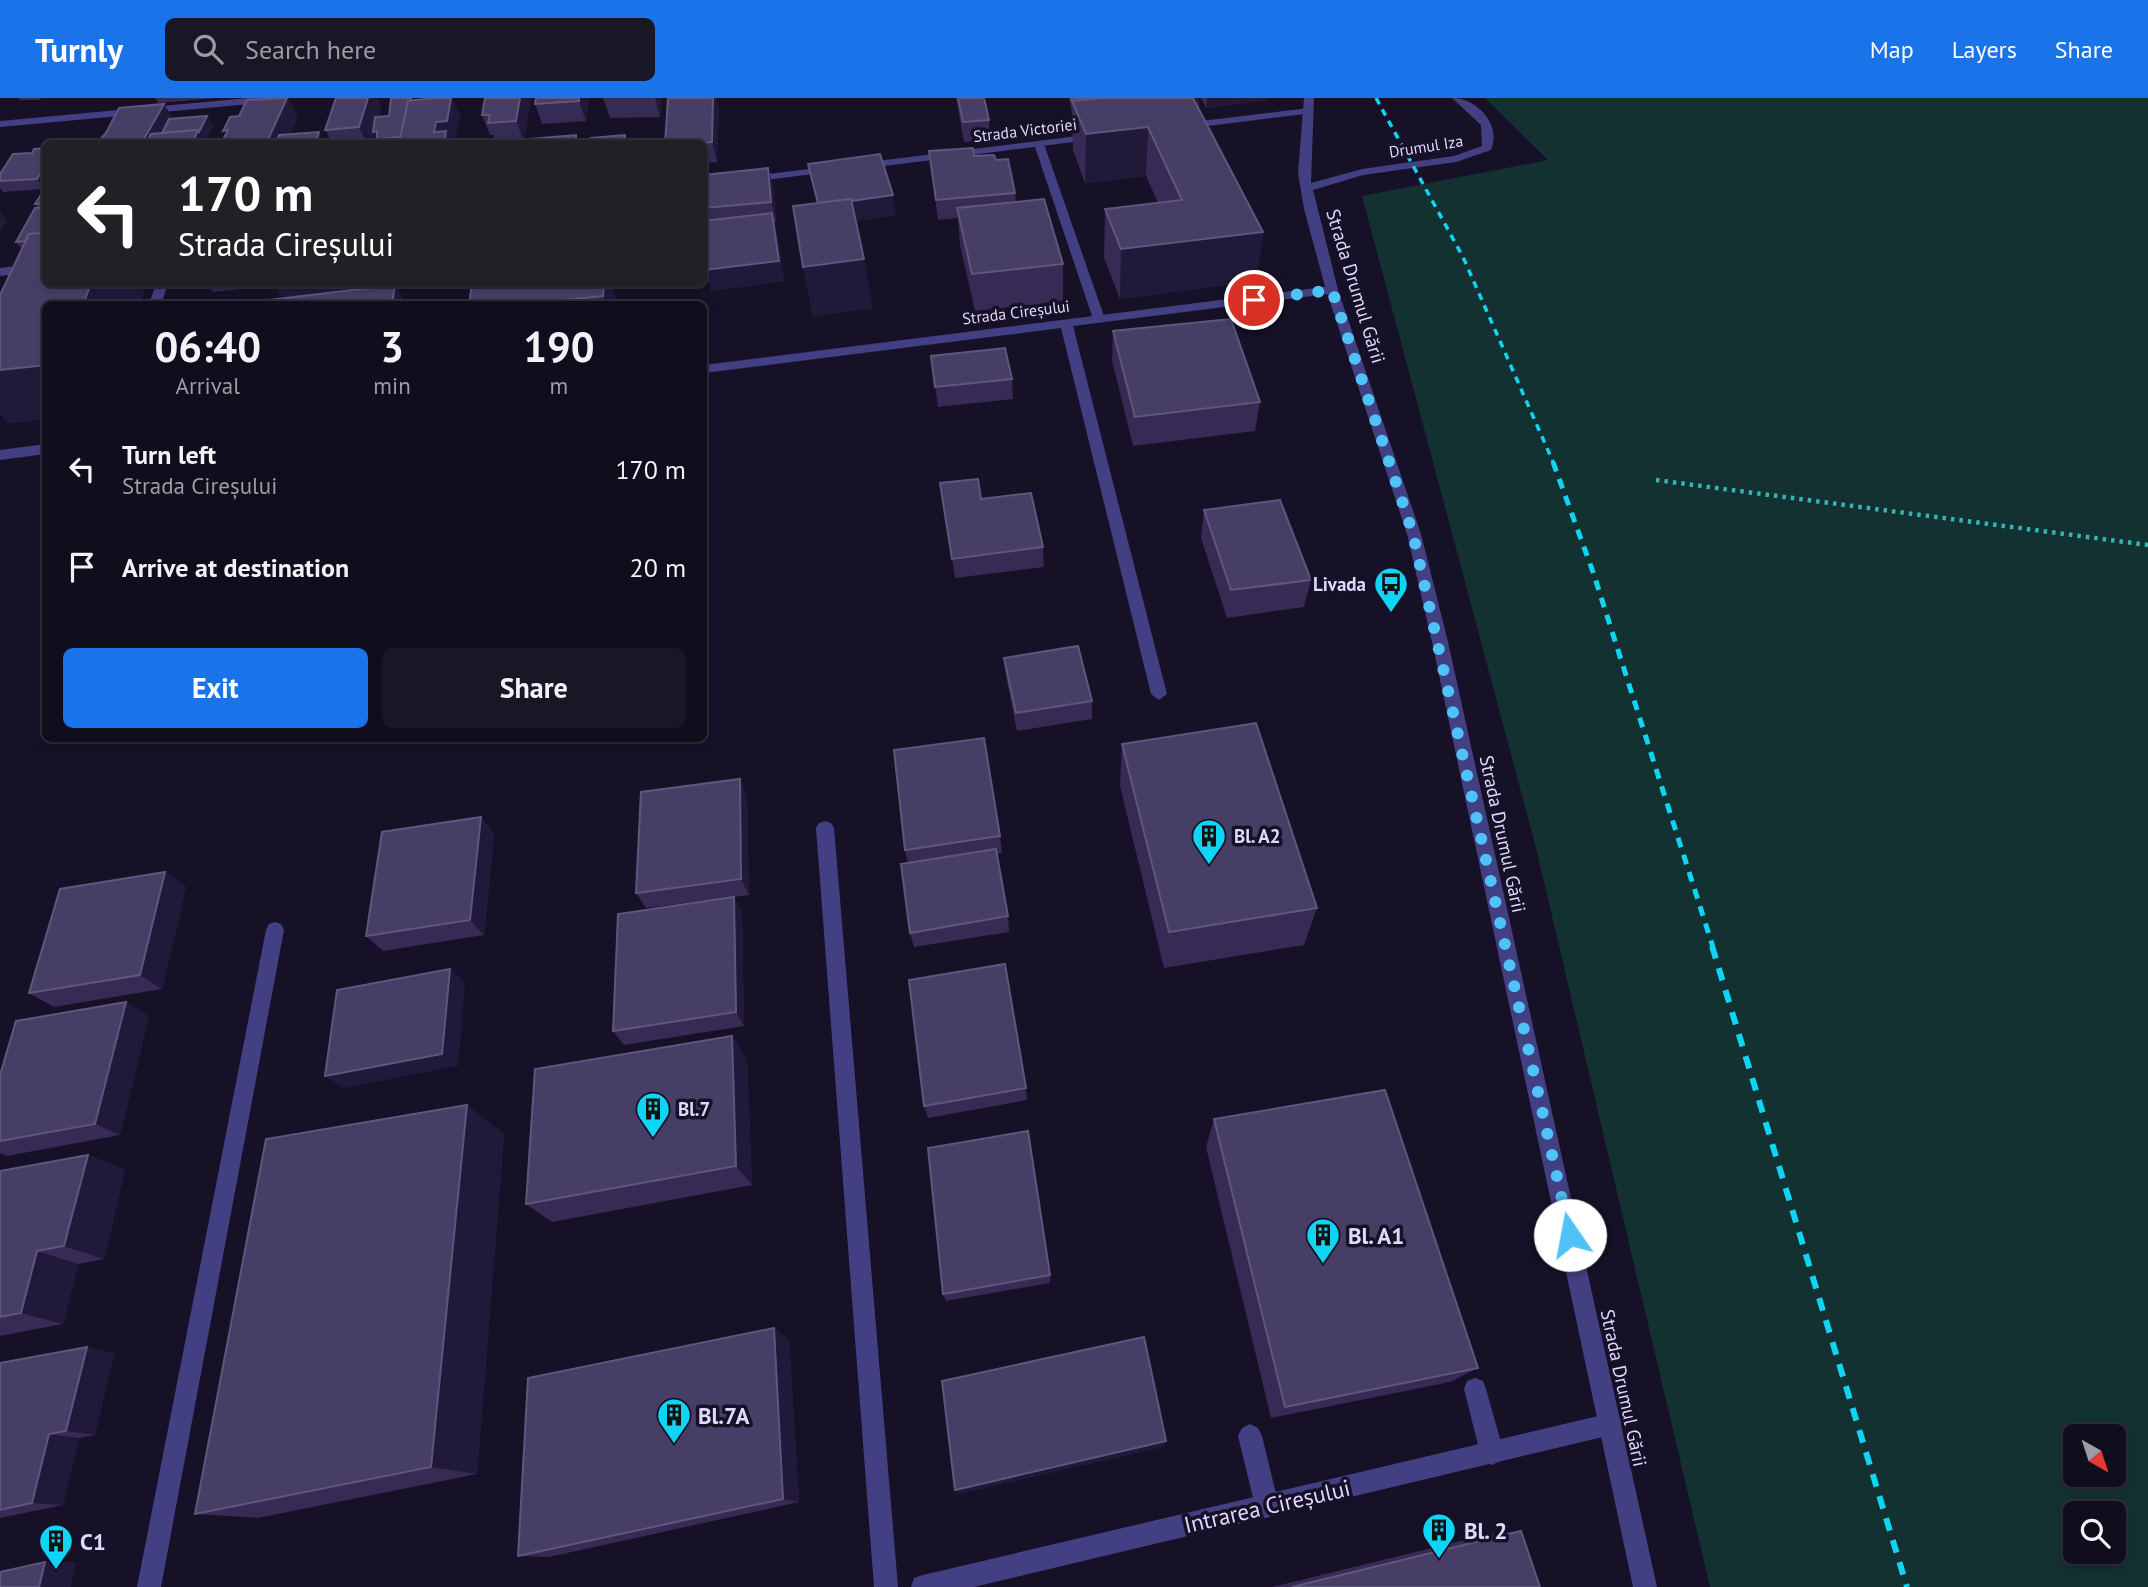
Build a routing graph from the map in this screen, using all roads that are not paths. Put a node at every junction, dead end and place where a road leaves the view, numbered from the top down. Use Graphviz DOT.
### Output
graph roads {
  1 [pos="282,98"];
  2 [pos="1309,98"];
  3 [pos="1457,98"];
  4 [pos="1309,111"];
  5 [pos="0,124"];
  6 [pos="1174,127"];
  7 [pos="1107,135"];
  8 [pos="1039,144"];
  9 [pos="707,185"];
  10 [pos="1307,188"];
  11 [pos="42,267"];
  12 [pos="0,272"];
  13 [pos="1332,290"];
  14 [pos="1098,319"];
  15 [pos="1066,323"];
  16 [pos="707,369"];
  17 [pos="42,450"];
  18 [pos="0,455"];
  19 [pos="1159,694"];
  20 [pos="825,828"];
  21 [pos="275,930"];
  22 [pos="1475,1389"];
  23 [pos="1611,1424"];
  24 [pos="1250,1436"];
  25 [pos="1492,1453"];
  26 [pos="1267,1506"];
  27 [pos="149,1587"];
  28 [pos="886,1587"];
  29 [pos="923,1587"];
  30 [pos="1645,1587"];
  1 -- 5 [label="street"];
  2 -- 4 [label="street, Strada Drumul Gării"];
  3 -- 10 [label="street, Drumul Iza"];
  4 -- 6 [label="street"];
  4 -- 10 [label="street, Strada Drumul Gării"];
  7 -- 8 [label="street, Strada Victoriei"];
  8 -- 9 [label="street, Strada Victoriei"];
  8 -- 14 [label="street"];
  10 -- 13 [label="street, Strada Drumul Gării"];
  11 -- 12 [label="street"];
  13 -- 14 [label="street, Strada Cireșului"];
  13 -- 23 [label="street, Strada Drumul Gării"];
  14 -- 15 [label="street, Strada Cireșului"];
  15 -- 16 [label="street, Strada Cireșului"];
  15 -- 19 [label="street"];
  17 -- 18 [label="street"];
  20 -- 28 [label="street"];
  21 -- 27 [label="street"];
  22 -- 25 [label="street"];
  23 -- 25 [label="street, Intrarea Cireșului"];
  23 -- 30 [label="street, Strada Drumul Gării"];
  24 -- 26 [label="street"];
  25 -- 26 [label="street, Intrarea Cireșului"];
  26 -- 29 [label="street, Intrarea Cireșului"];
}
